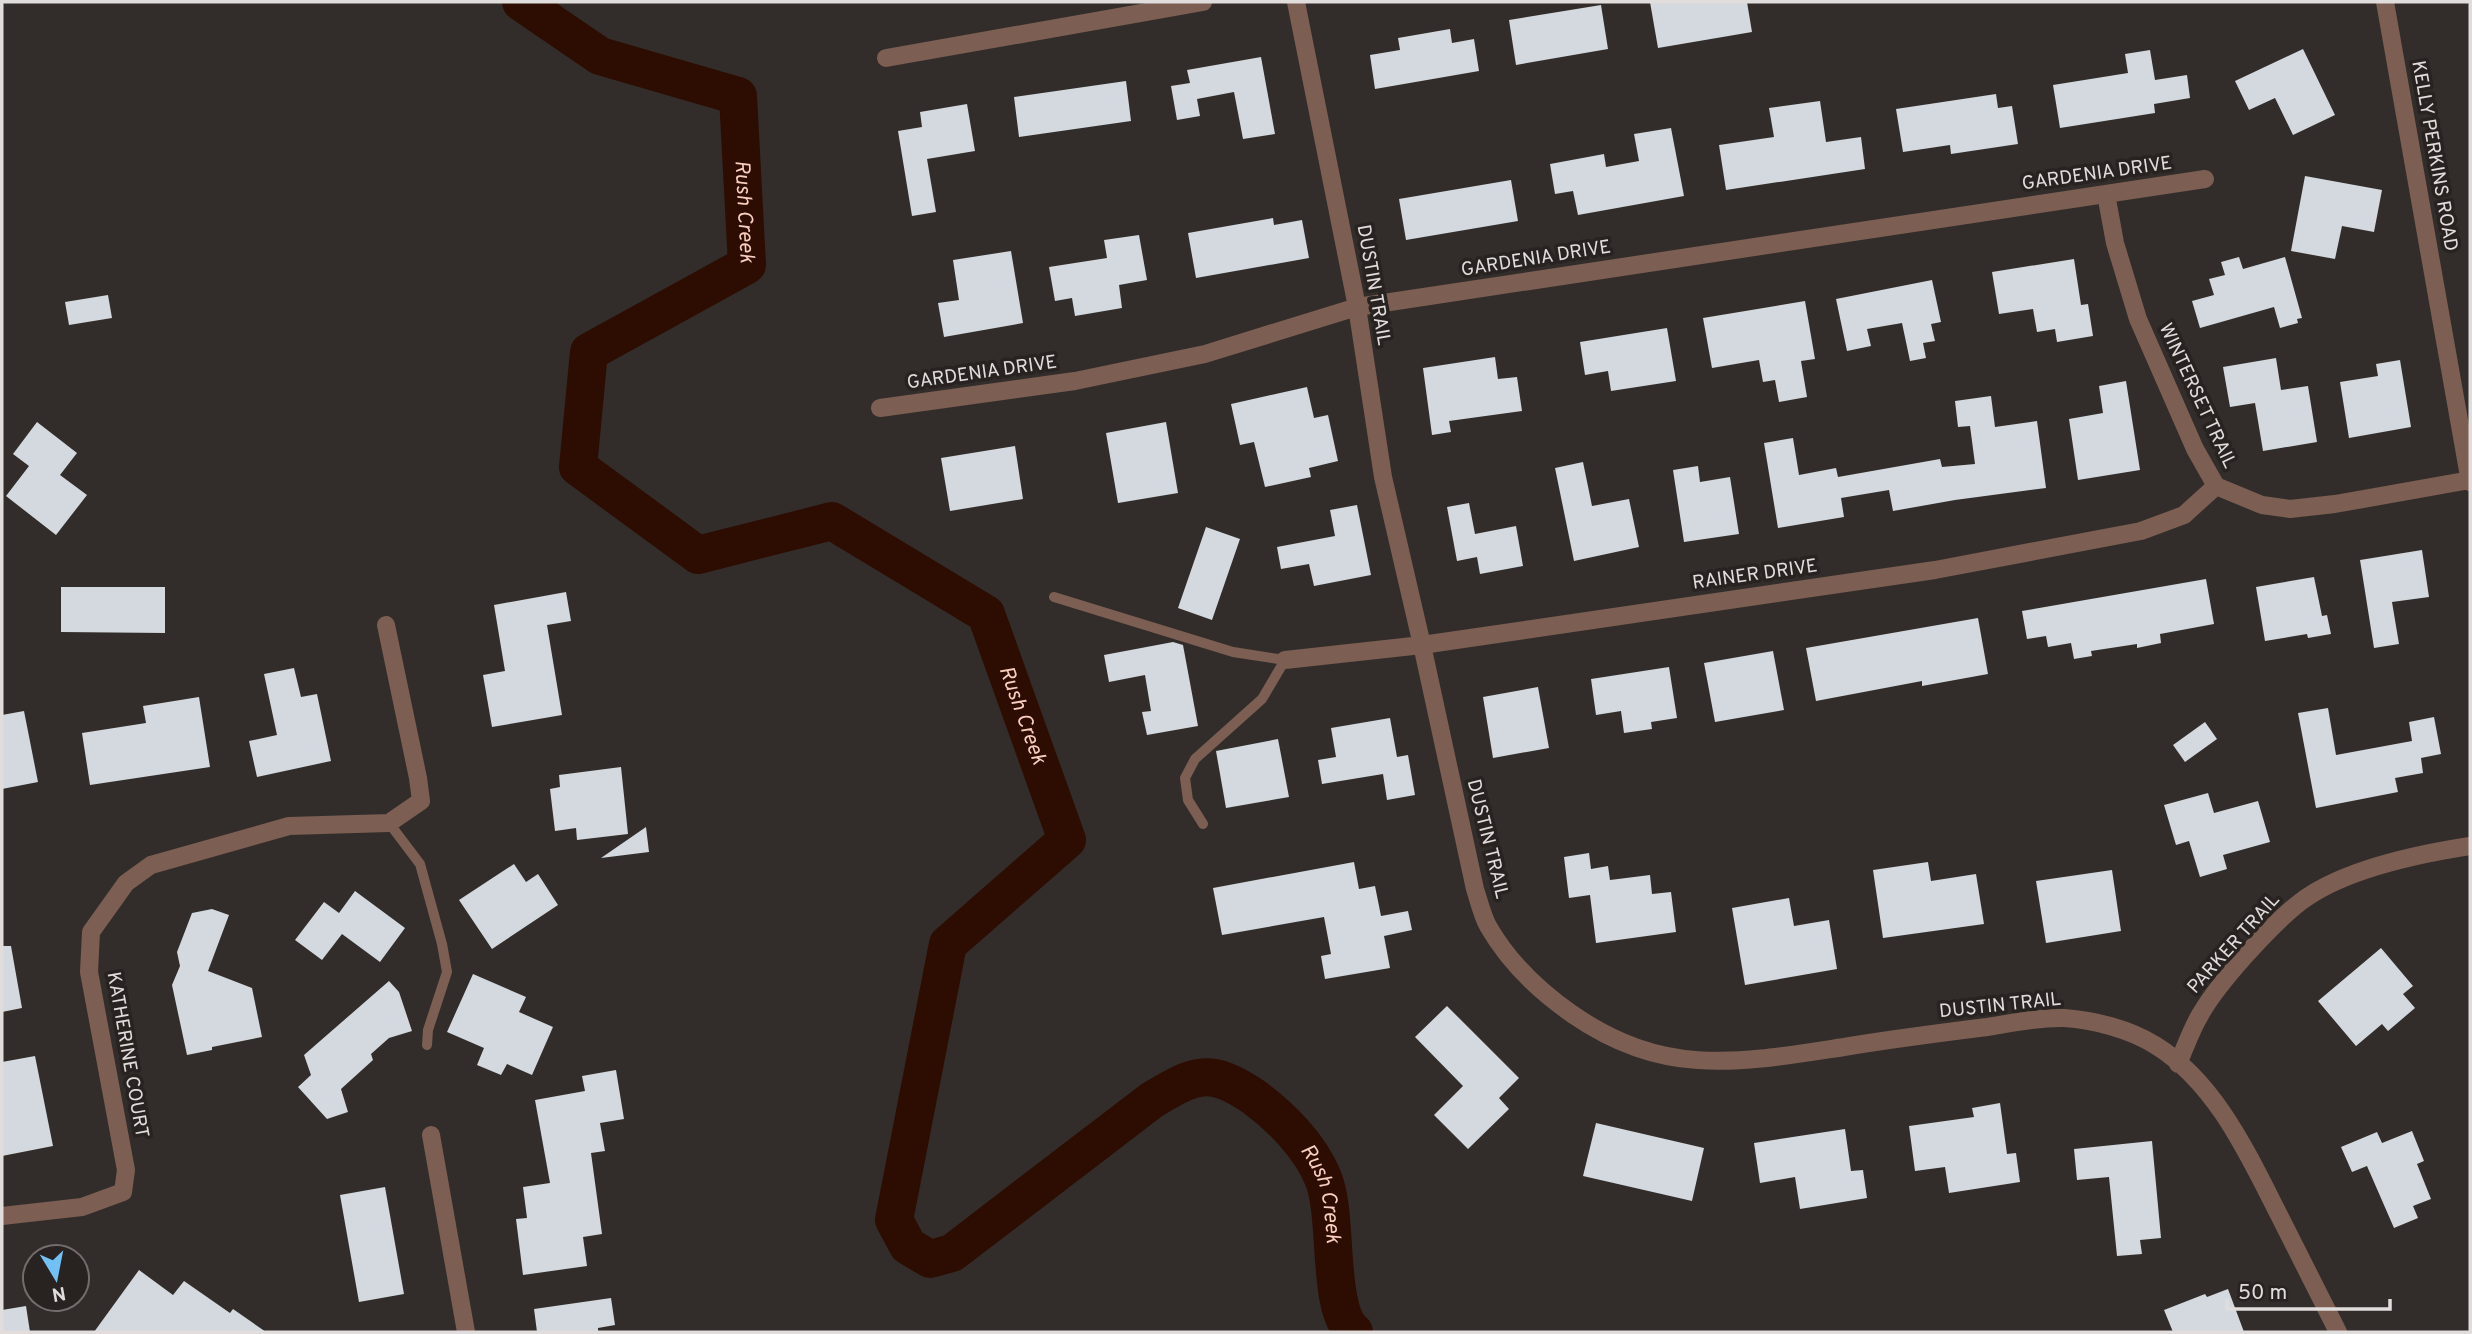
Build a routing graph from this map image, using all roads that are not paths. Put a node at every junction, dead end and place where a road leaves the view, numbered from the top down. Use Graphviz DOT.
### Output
graph roads {
  1 [pos="1203,2"];
  2 [pos="1296,2"];
  3 [pos="2385,2"];
  4 [pos="886,58"];
  5 [pos="2205,179"];
  6 [pos="2106,194"];
  7 [pos="1357,307"];
  8 [pos="880,408"];
  9 [pos="2470,480"];
  10 [pos="2216,486"];
  11 [pos="1054,597"];
  12 [pos="386,625"];
  13 [pos="1422,645"];
  14 [pos="1285,660"];
  15 [pos="389,823"];
  16 [pos="1203,824"];
  17 [pos="2470,846"];
  18 [pos="427,1045"];
  19 [pos="2178,1064"];
  20 [pos="431,1135"];
  21 [pos="2,1216"];
  22 [pos="466,1332"];
  23 [pos="2338,1332"];
  1 -- 4 [label="street"];
  2 -- 7 [label="street, DUSTIN TRAIL"];
  3 -- 9 [label="street, KELLY PERKINS ROAD"];
  5 -- 6 [label="street, GARDENIA DRIVE"];
  6 -- 7 [label="street, GARDENIA DRIVE"];
  6 -- 10 [label="street, WINTERSET TRAIL"];
  7 -- 8 [label="street, GARDENIA DRIVE"];
  7 -- 13 [label="street, DUSTIN TRAIL"];
  9 -- 10 [label="street, WINTERSET TRAIL"];
  10 -- 13 [label="street, RAINER DRIVE"];
  11 -- 14 [label="lane"];
  12 -- 15 [label="street"];
  13 -- 14 [label="street, RAINER DRIVE"];
  13 -- 19 [label="street, DUSTIN TRAIL"];
  14 -- 16 [label="lane"];
  15 -- 18 [label="lane"];
  15 -- 21 [label="street, KATHERINE COURT"];
  17 -- 19 [label="street, PARKER TRAIL"];
  19 -- 23 [label="street, DUSTIN TRAIL"];
  20 -- 22 [label="street"];
}
